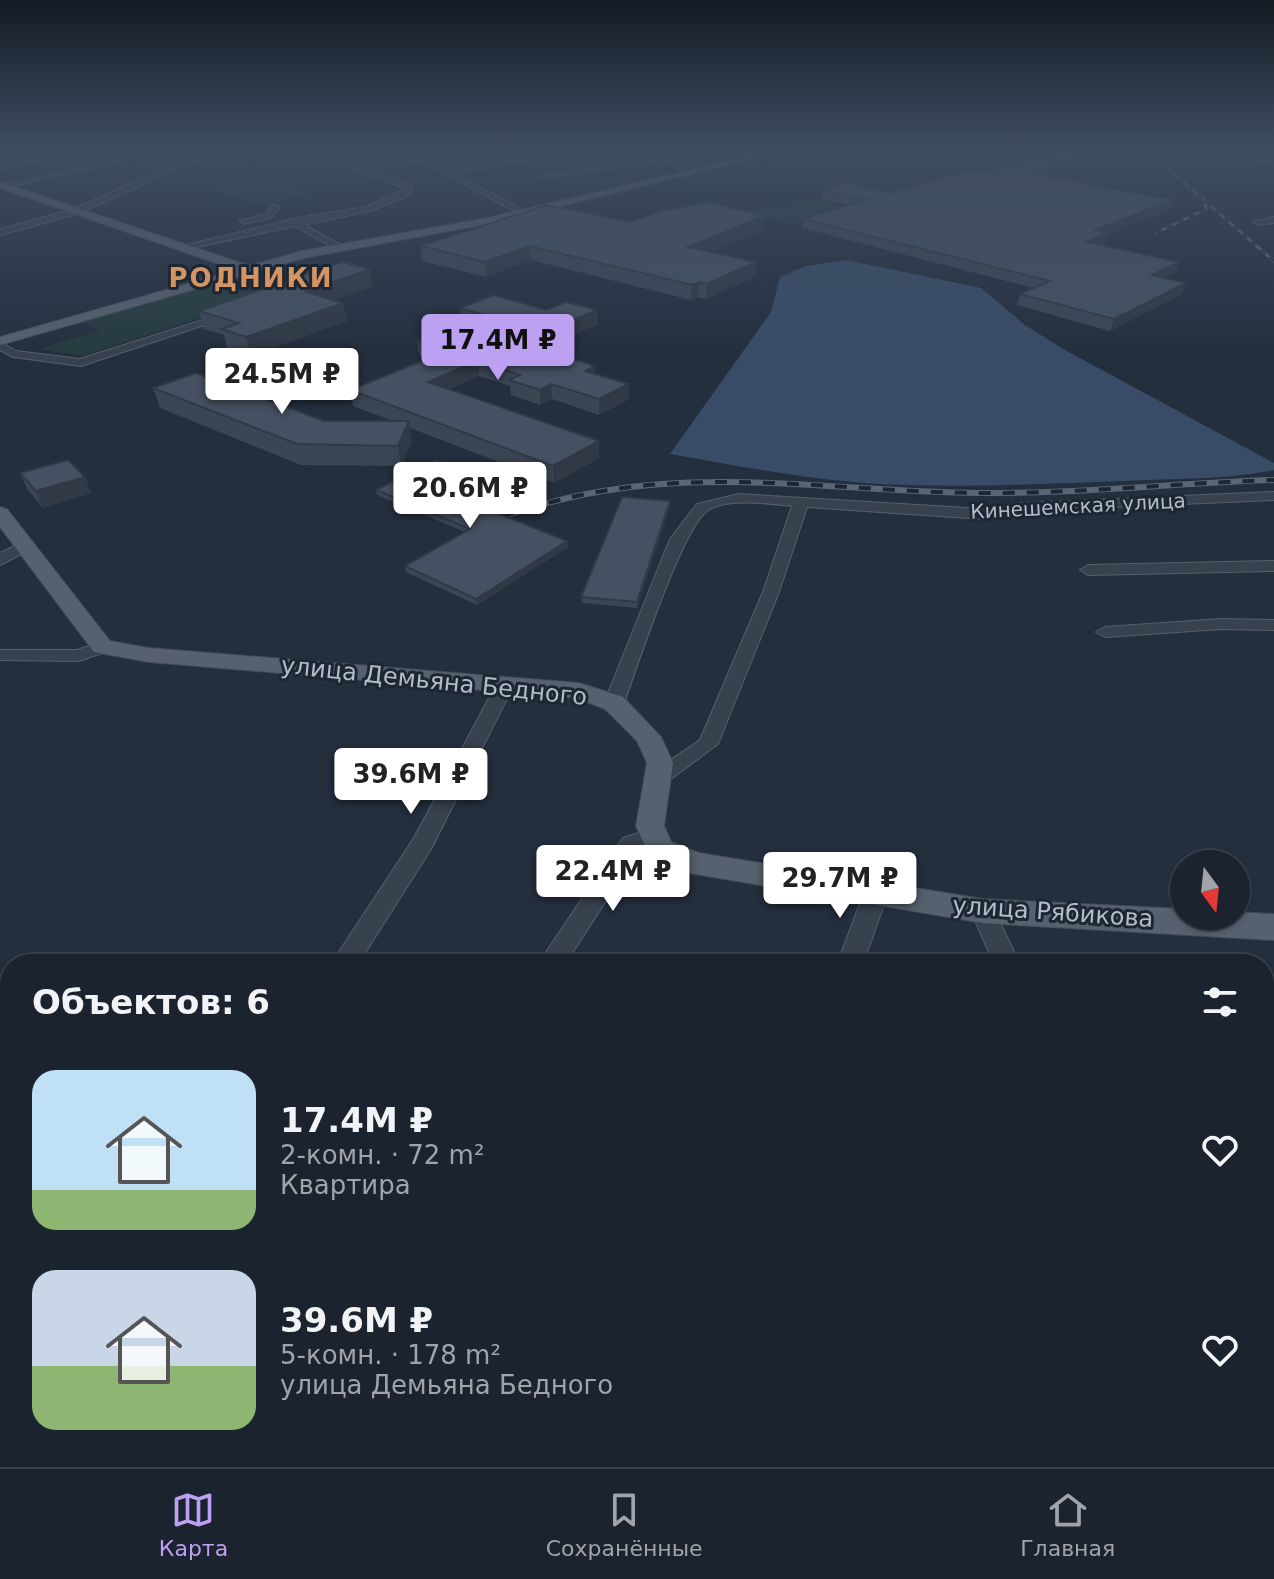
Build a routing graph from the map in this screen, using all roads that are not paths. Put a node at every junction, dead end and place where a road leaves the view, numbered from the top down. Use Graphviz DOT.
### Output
graph roads {
  1 [pos="61,215"];
  2 [pos="90,215"];
  3 [pos="335,215"];
  4 [pos="509,215"];
  5 [pos="268,216"];
  6 [pos="1274,220"];
  7 [pos="1257,222"];
  8 [pos="298,223"];
  9 [pos="233,224"];
  10 [pos="0,232"];
  11 [pos="175,236"];
  12 [pos="161,240"];
  13 [pos="183,247"];
  14 [pos="338,247"];
  15 [pos="246,269"];
  16 [pos="249,309"];
  17 [pos="0,343"];
  18 [pos="1274,496"];
  19 [pos="801,502"];
  20 [pos="0,513"];
  21 [pos="25,546"];
  22 [pos="0,560"];
  23 [pos="1274,566"];
  24 [pos="1088,570"];
  25 [pos="1274,625"];
  26 [pos="1105,632"];
  27 [pos="102,647"];
  28 [pos="4,660"];
  29 [pos="505,685"];
  30 [pos="614,703"];
  31 [pos="657,779"];
  32 [pos="654,836"];
  33 [pos="876,893"];
  34 [pos="983,911"];
  35 [pos="1274,927"];
  36 [pos="351,954"];
  37 [pos="558,954"];
  38 [pos="854,954"];
  39 [pos="1002,954"];
  1 -- 10 [label="street"];
  2 -- 12 [label="main road"];
  3 -- 8 [label="street"];
  4 -- 14 [label="main road"];
  5 -- 8 [label="street"];
  5 -- 9 [label="street"];
  6 -- 7 [label="street"];
  8 -- 13 [label="street"];
  8 -- 14 [label="street"];
  11 -- 12 [label="street"];
  12 -- 13 [label="main road"];
  13 -- 15 [label="main road"];
  14 -- 15 [label="main road"];
  15 -- 17 [label="main road"];
  16 -- 17 [label="street"];
  18 -- 19 [label="street, Кинешемская улица"];
  19 -- 30 [label="street, Кинешемская улица"];
  19 -- 31 [label="street"];
  20 -- 21 [label="main road"];
  21 -- 22 [label="street"];
  21 -- 27 [label="main road"];
  23 -- 24 [label="street"];
  25 -- 26 [label="street"];
  27 -- 28 [label="street"];
  27 -- 29 [label="main road, улица Демьяна Бедного"];
  29 -- 30 [label="main road, улица Демьяна Бедного"];
  29 -- 36 [label="street"];
  30 -- 31 [label="main road, улица Демьяна Бедного"];
  31 -- 32 [label="main road, улица Демьяна Бедного"];
  32 -- 33 [label="main road, улица Рябикова"];
  32 -- 37 [label="street"];
  33 -- 34 [label="main road, улица Рябикова"];
  33 -- 38 [label="street"];
  34 -- 35 [label="main road, улица Рябикова"];
  34 -- 39 [label="street"];
}
